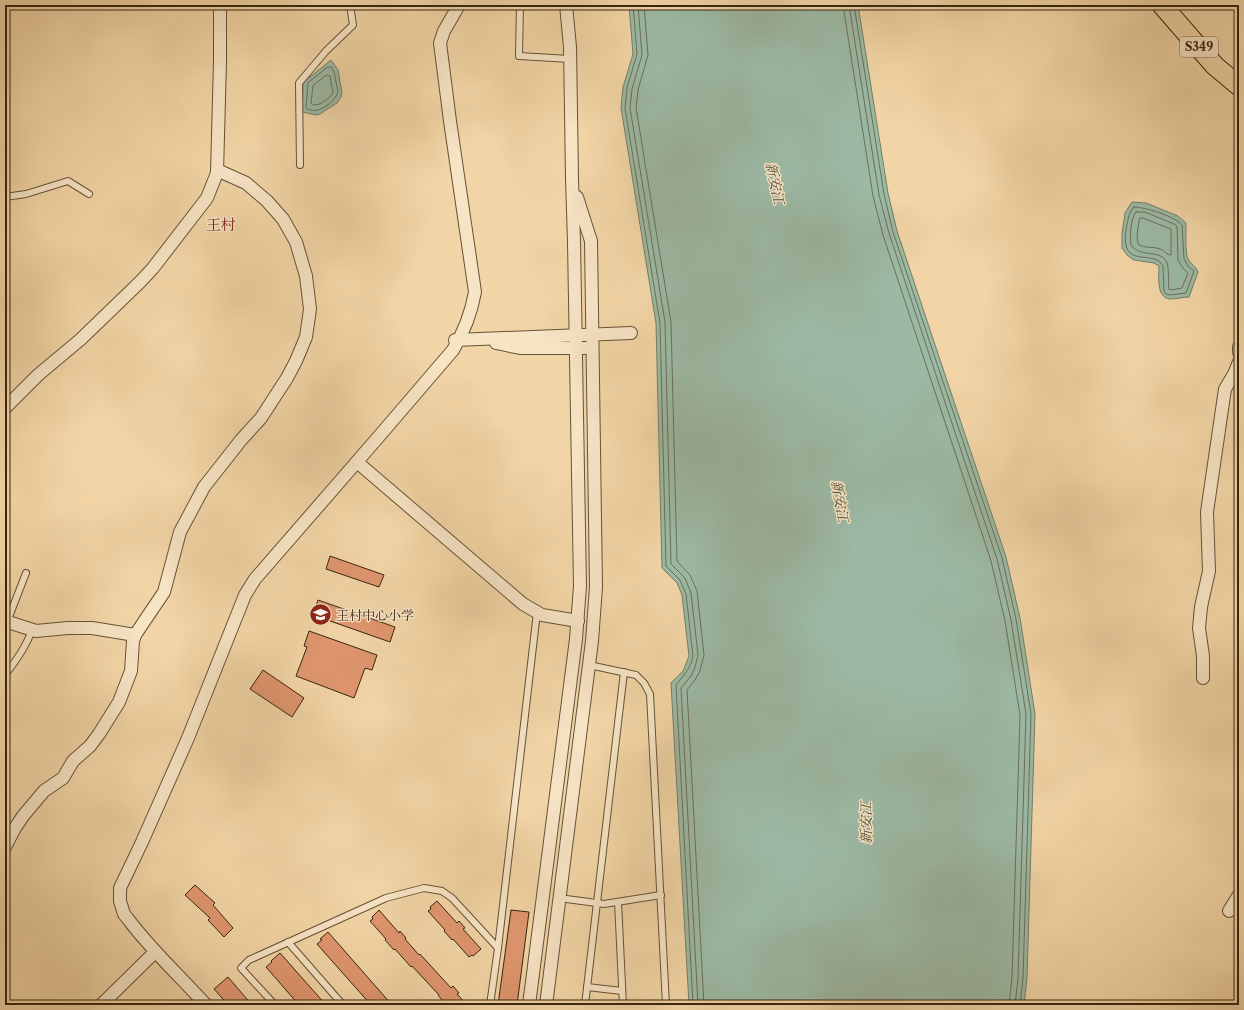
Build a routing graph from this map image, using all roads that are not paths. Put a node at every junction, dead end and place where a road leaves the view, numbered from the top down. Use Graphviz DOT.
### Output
graph roads {
  1 [pos="220,5"];
  2 [pos="350,5"];
  3 [pos="459,5"];
  4 [pos="520,5"];
  5 [pos="566,5"];
  6 [pos="1162,5"];
  7 [pos="570,59"];
  8 [pos="1239,86"];
  9 [pos="300,165"];
  10 [pos="217,170"];
  11 [pos="572,178"];
  12 [pos="89,194"];
  13 [pos="5,197"];
  14 [pos="631,332"];
  15 [pos="458,338"];
  16 [pos="1239,346"];
  17 [pos="576,348"];
  18 [pos="593,348"];
  19 [pos="1239,352"];
  20 [pos="1239,362"];
  21 [pos="5,408"];
  22 [pos="357,462"];
  23 [pos="26,573"];
  24 [pos="537,612"];
  25 [pos="578,621"];
  26 [pos="6,622"];
  27 [pos="32,630"];
  28 [pos="135,635"];
  29 [pos="589,665"];
  30 [pos="624,672"];
  31 [pos="5,675"];
  32 [pos="1202,678"];
  33 [pos="5,847"];
  34 [pos="661,895"];
  35 [pos="1239,895"];
  36 [pos="559,898"];
  37 [pos="618,902"];
  38 [pos="597,903"];
  39 [pos="1229,911"];
  40 [pos="288,942"];
  41 [pos="498,948"];
  42 [pos="155,952"];
  43 [pos="587,987"];
  44 [pos="622,991"];
  45 [pos="101,1005"];
  46 [pos="206,1005"];
  47 [pos="275,1005"];
  48 [pos="343,1005"];
  49 [pos="490,1005"];
  50 [pos="529,1005"];
  51 [pos="546,1005"];
  52 [pos="585,1005"];
  53 [pos="623,1005"];
  54 [pos="666,1005"];
  1 -- 10 [label="street"];
  2 -- 9 [label="lane"];
  3 -- 15 [label="street"];
  4 -- 7 [label="lane"];
  5 -- 7 [label="street"];
  6 -- 8 [label="main road, S349"];
  7 -- 11 [label="street"];
  10 -- 21 [label="street"];
  10 -- 28 [label="street"];
  11 -- 17 [label="street"];
  11 -- 18 [label="street"];
  12 -- 13 [label="lane"];
  14 -- 15 [label="street"];
  15 -- 17 [label="street"];
  15 -- 22 [label="street"];
  16 -- 19 [label="street"];
  17 -- 18 [label="street"];
  17 -- 25 [label="street"];
  18 -- 29 [label="street"];
  20 -- 32 [label="street"];
  22 -- 24 [label="street"];
  22 -- 42 [label="street"];
  23 -- 26 [label="lane"];
  24 -- 25 [label="street"];
  24 -- 41 [label="lane"];
  25 -- 50 [label="street"];
  26 -- 27 [label="street"];
  27 -- 28 [label="street"];
  27 -- 31 [label="lane"];
  28 -- 33 [label="street"];
  29 -- 30 [label="lane"];
  29 -- 36 [label="street"];
  30 -- 34 [label="lane"];
  30 -- 38 [label="lane"];
  34 -- 37 [label="lane"];
  34 -- 54 [label="lane"];
  35 -- 39 [label="street"];
  36 -- 38 [label="lane"];
  36 -- 51 [label="street"];
  37 -- 38 [label="lane"];
  37 -- 44 [label="lane"];
  38 -- 43 [label="lane"];
  40 -- 41 [label="lane"];
  40 -- 47 [label="lane"];
  40 -- 48 [label="lane"];
  41 -- 49 [label="lane"];
  42 -- 45 [label="street"];
  42 -- 46 [label="street"];
  43 -- 44 [label="lane"];
  43 -- 52 [label="lane"];
  44 -- 53 [label="lane"];
}
